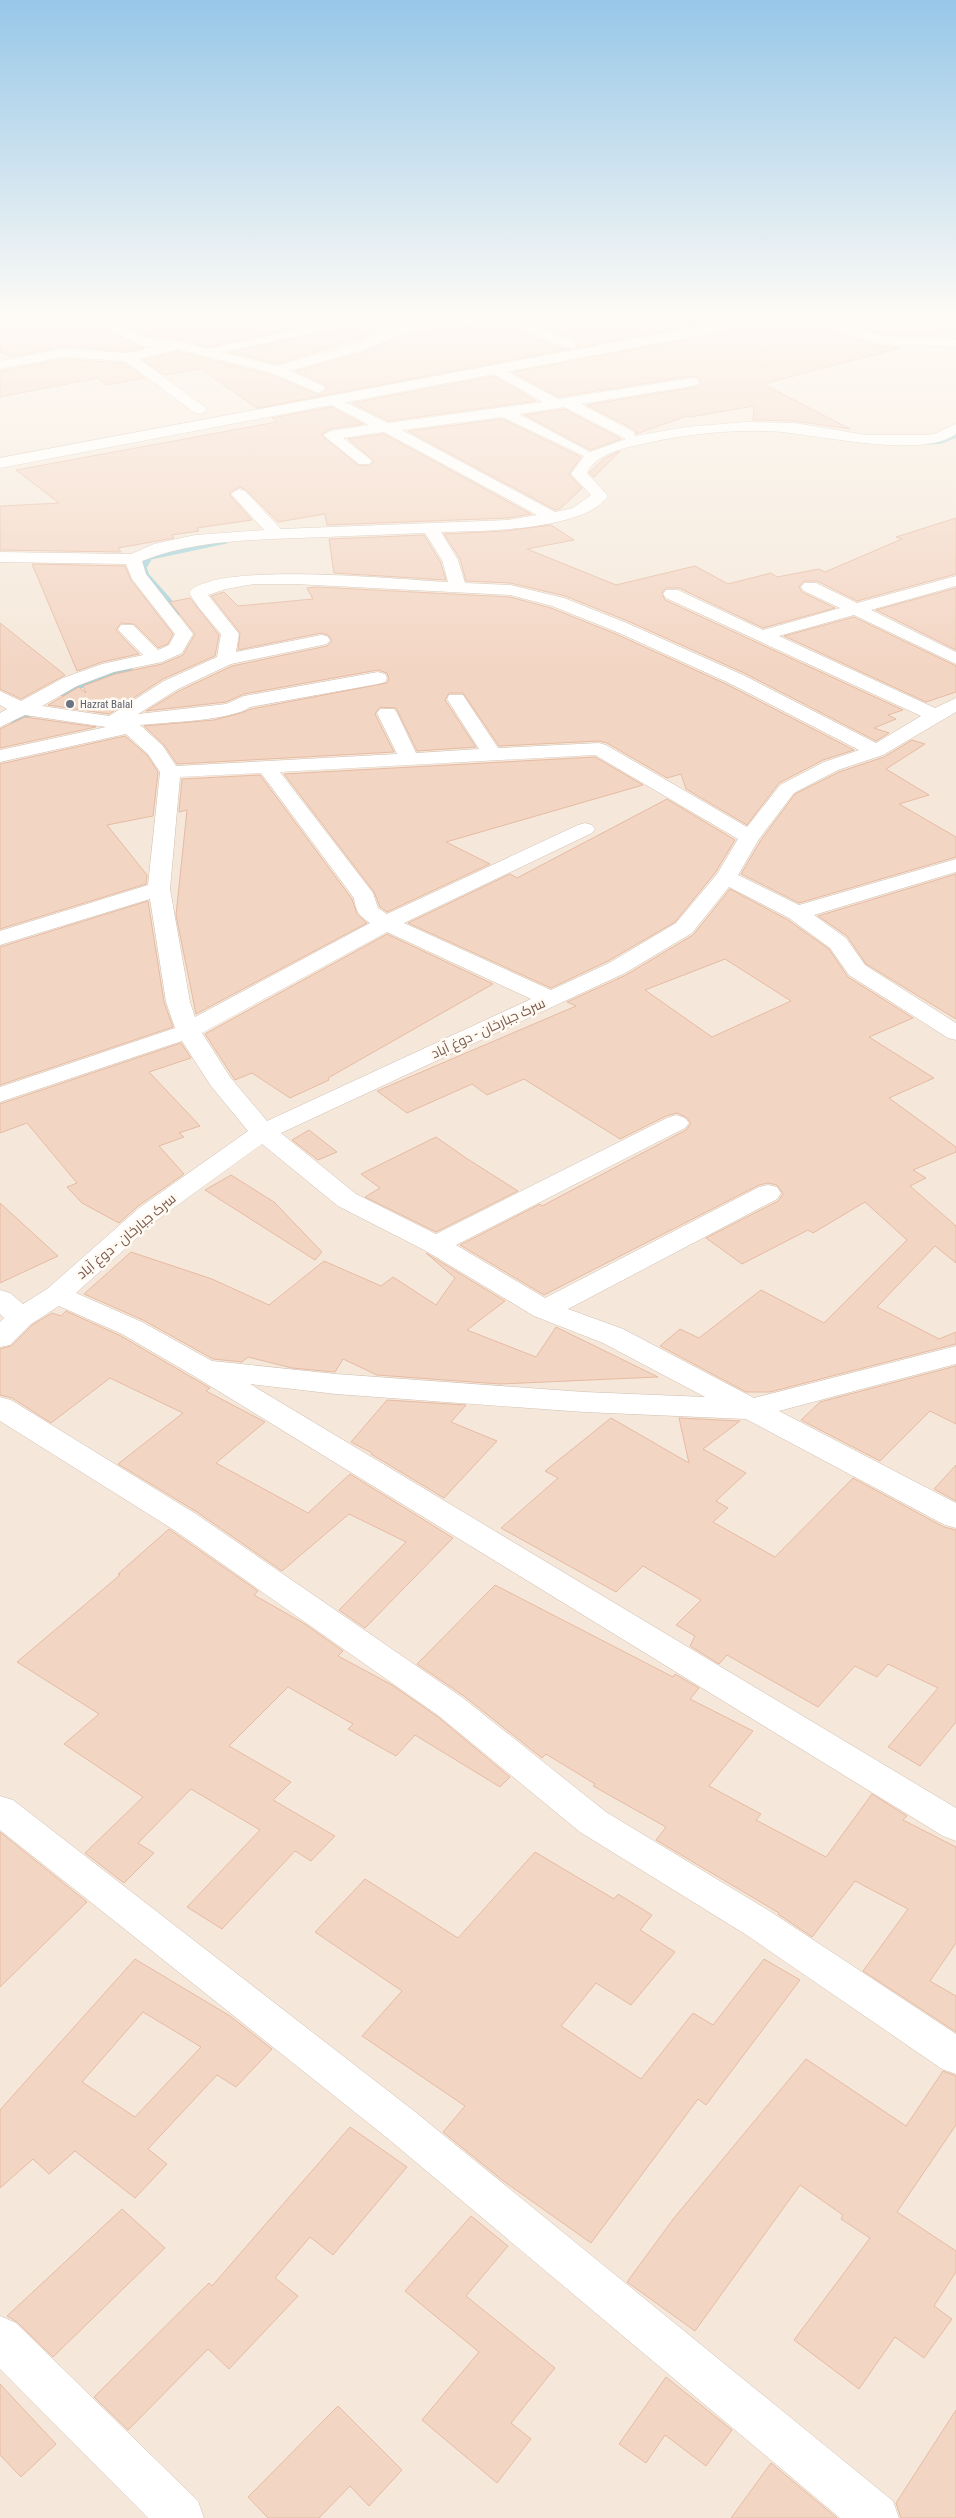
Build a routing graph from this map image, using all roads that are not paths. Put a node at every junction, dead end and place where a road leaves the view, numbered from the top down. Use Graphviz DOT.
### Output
graph roads {
  1 [pos="78,435"];
  2 [pos="147,435"];
  3 [pos="333,435"];
  4 [pos="399,435"];
  5 [pos="548,435"];
  6 [pos="667,435"];
  7 [pos="847,435"];
  8 [pos="946,435"];
  9 [pos="0,450"];
  10 [pos="583,452"];
  11 [pos="364,460"];
  12 [pos="0,463"];
  13 [pos="239,494"];
  14 [pos="551,516"];
  15 [pos="430,528"];
  16 [pos="277,534"];
  17 [pos="0,557"];
  18 [pos="133,560"];
  19 [pos="956,581"];
  20 [pos="458,587"];
  21 [pos="810,587"];
  22 [pos="672,594"];
  23 [pos="853,608"];
  24 [pos="128,629"];
  25 [pos="764,635"];
  26 [pos="321,640"];
  27 [pos="156,658"];
  28 [pos="956,659"];
  29 [pos="226,660"];
  30 [pos="378,678"];
  31 [pos="456,700"];
  32 [pos="956,704"];
  33 [pos="6,709"];
  34 [pos="387,713"];
  35 [pos="936,716"];
  36 [pos="121,725"];
  37 [pos="876,751"];
  38 [pos="492,754"];
  39 [pos="0,756"];
  40 [pos="409,759"];
  41 [pos="267,768"];
  42 [pos="170,772"];
  43 [pos="585,829"];
  44 [pos="750,837"];
  45 [pos="956,865"];
  46 [pos="726,878"];
  47 [pos="159,889"];
  48 [pos="797,913"];
  49 [pos="386,923"];
  50 [pos="0,938"];
  51 [pos="551,999"];
  52 [pos="188,1031"];
  53 [pos="956,1033"];
  54 [pos="0,1095"];
  55 [pos="676,1123"];
  56 [pos="262,1132"];
  57 [pos="768,1193"];
  58 [pos="436,1245"];
  59 [pos="57,1295"];
  60 [pos="0,1299"];
  61 [pos="544,1310"];
  62 [pos="21,1318"];
  63 [pos="0,1338"];
  64 [pos="956,1355"];
  65 [pos="204,1369"];
  66 [pos="0,1408"];
  67 [pos="749,1409"];
  68 [pos="956,1517"];
  69 [pos="0,1810"];
  70 [pos="956,1826"];
  71 [pos="956,2056"];
  72 [pos="0,2338"];
  73 [pos="181,2518"];
  74 [pos="876,2518"];
  1 -- 9 [label="street"];
  2 -- 12 [label="street"];
  3 -- 11 [label="street"];
  4 -- 14 [label="street"];
  5 -- 10 [label="street"];
  6 -- 14 [label="street"];
  7 -- 8 [label="street"];
  13 -- 16 [label="street"];
  14 -- 15 [label="street"];
  15 -- 16 [label="street"];
  15 -- 20 [label="street"];
  16 -- 18 [label="street"];
  17 -- 18 [label="street"];
  18 -- 27 [label="street"];
  19 -- 23 [label="street"];
  20 -- 29 [label="street"];
  20 -- 37 [label="street"];
  21 -- 23 [label="street"];
  22 -- 25 [label="street"];
  23 -- 25 [label="street"];
  23 -- 28 [label="street"];
  24 -- 27 [label="street"];
  25 -- 35 [label="street"];
  26 -- 29 [label="street"];
  27 -- 33 [label="street"];
  29 -- 36 [label="street"];
  30 -- 36 [label="street"];
  31 -- 38 [label="street"];
  32 -- 35 [label="street, سرک جبارخان - دوغ آباد"];
  33 -- 36 [label="street"];
  34 -- 40 [label="street"];
  35 -- 37 [label="street, سرک جبارخان - دوغ آباد"];
  36 -- 39 [label="street"];
  36 -- 42 [label="street"];
  37 -- 44 [label="street, سرک جبارخان - دوغ آباد"];
  38 -- 40 [label="street"];
  38 -- 44 [label="street"];
  40 -- 41 [label="street"];
  41 -- 42 [label="street"];
  41 -- 49 [label="street"];
  42 -- 47 [label="street"];
  43 -- 49 [label="street"];
  44 -- 46 [label="street, سرک جبارخان - دوغ آباد"];
  45 -- 48 [label="street"];
  46 -- 48 [label="street"];
  46 -- 51 [label="street, سرک جبارخان - دوغ آباد"];
  47 -- 50 [label="street"];
  47 -- 52 [label="street"];
  48 -- 53 [label="street"];
  49 -- 51 [label="street"];
  49 -- 52 [label="street"];
  51 -- 56 [label="street, سرک جبارخان - دوغ آباد"];
  52 -- 54 [label="street"];
  52 -- 56 [label="street"];
  55 -- 58 [label="street"];
  56 -- 58 [label="street"];
  56 -- 59 [label="street, سرک جبارخان - دوغ آباد"];
  57 -- 61 [label="street"];
  58 -- 61 [label="street"];
  59 -- 62 [label="street, سرک جبارخان - دوغ آباد"];
  59 -- 65 [label="street"];
  60 -- 62 [label="street"];
  61 -- 67 [label="street"];
  62 -- 63 [label="street, سرک جبارخان - دوغ آباد"];
  64 -- 67 [label="street"];
  65 -- 67 [label="street"];
  65 -- 70 [label="street"];
  66 -- 71 [label="street"];
  67 -- 68 [label="street"];
  69 -- 74 [label="street"];
  72 -- 73 [label="street"];
}
